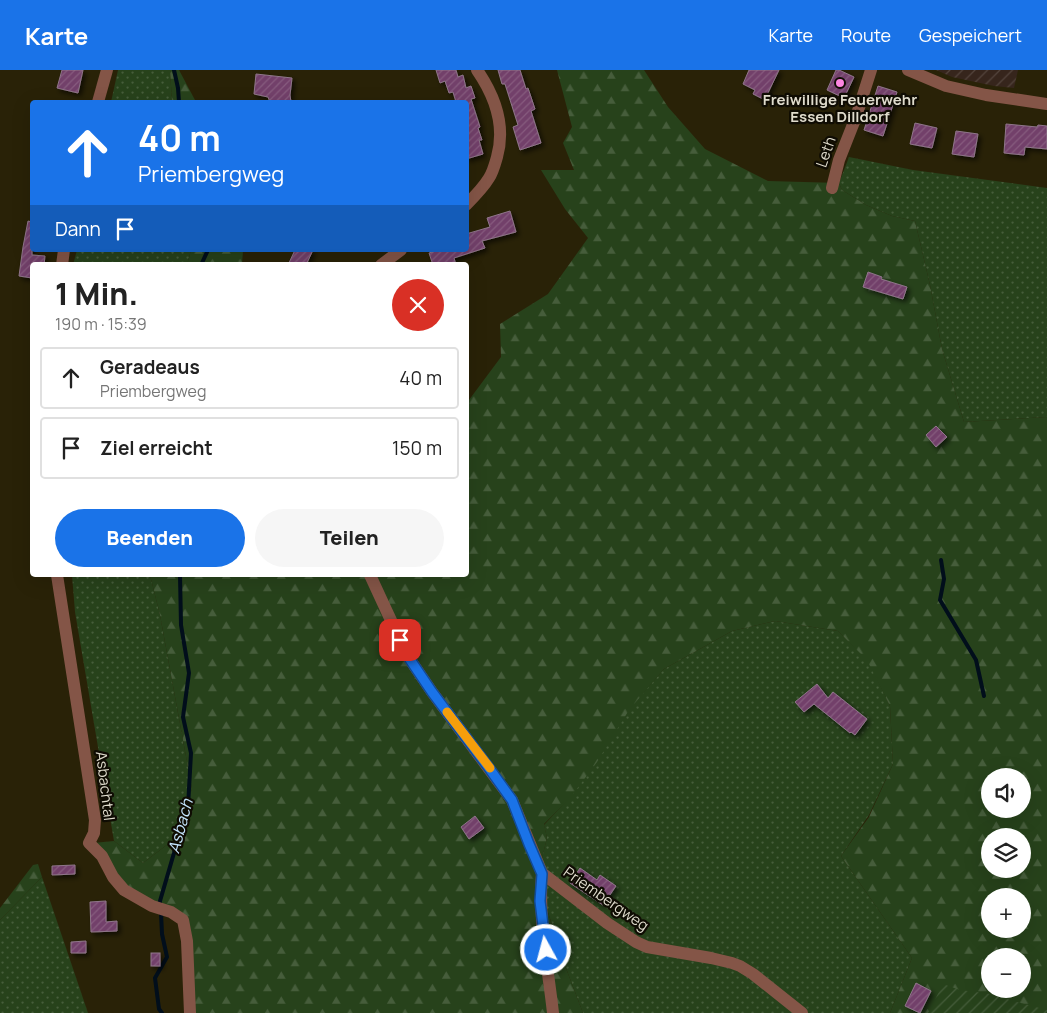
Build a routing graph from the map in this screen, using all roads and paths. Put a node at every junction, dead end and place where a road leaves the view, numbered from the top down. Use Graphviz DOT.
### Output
graph roads {
  1 [pos="107,70"];
  2 [pos="477,70"];
  3 [pos="871,70"];
  4 [pos="908,70"];
  5 [pos="99,100"];
  6 [pos="1047,104"];
  7 [pos="832,188"];
  8 [pos="469,202"];
  9 [pos="398,252"];
  10 [pos="385,262"];
  11 [pos="57,577"];
  12 [pos="371,577"];
  13 [pos="542,874"];
  14 [pos="190,1013"];
  15 [pos="553,1013"];
  16 [pos="802,1013"];
  1 -- 5 [label="street"];
  2 -- 8 [label="street"];
  3 -- 7 [label="street, Leth"];
  4 -- 6 [label="street"];
  9 -- 10 [label="street"];
  11 -- 14 [label="street, Asbachtal"];
  12 -- 13 [label="street, Priembergweg"];
  13 -- 15 [label="street"];
  13 -- 16 [label="street, Priembergweg"];
}
